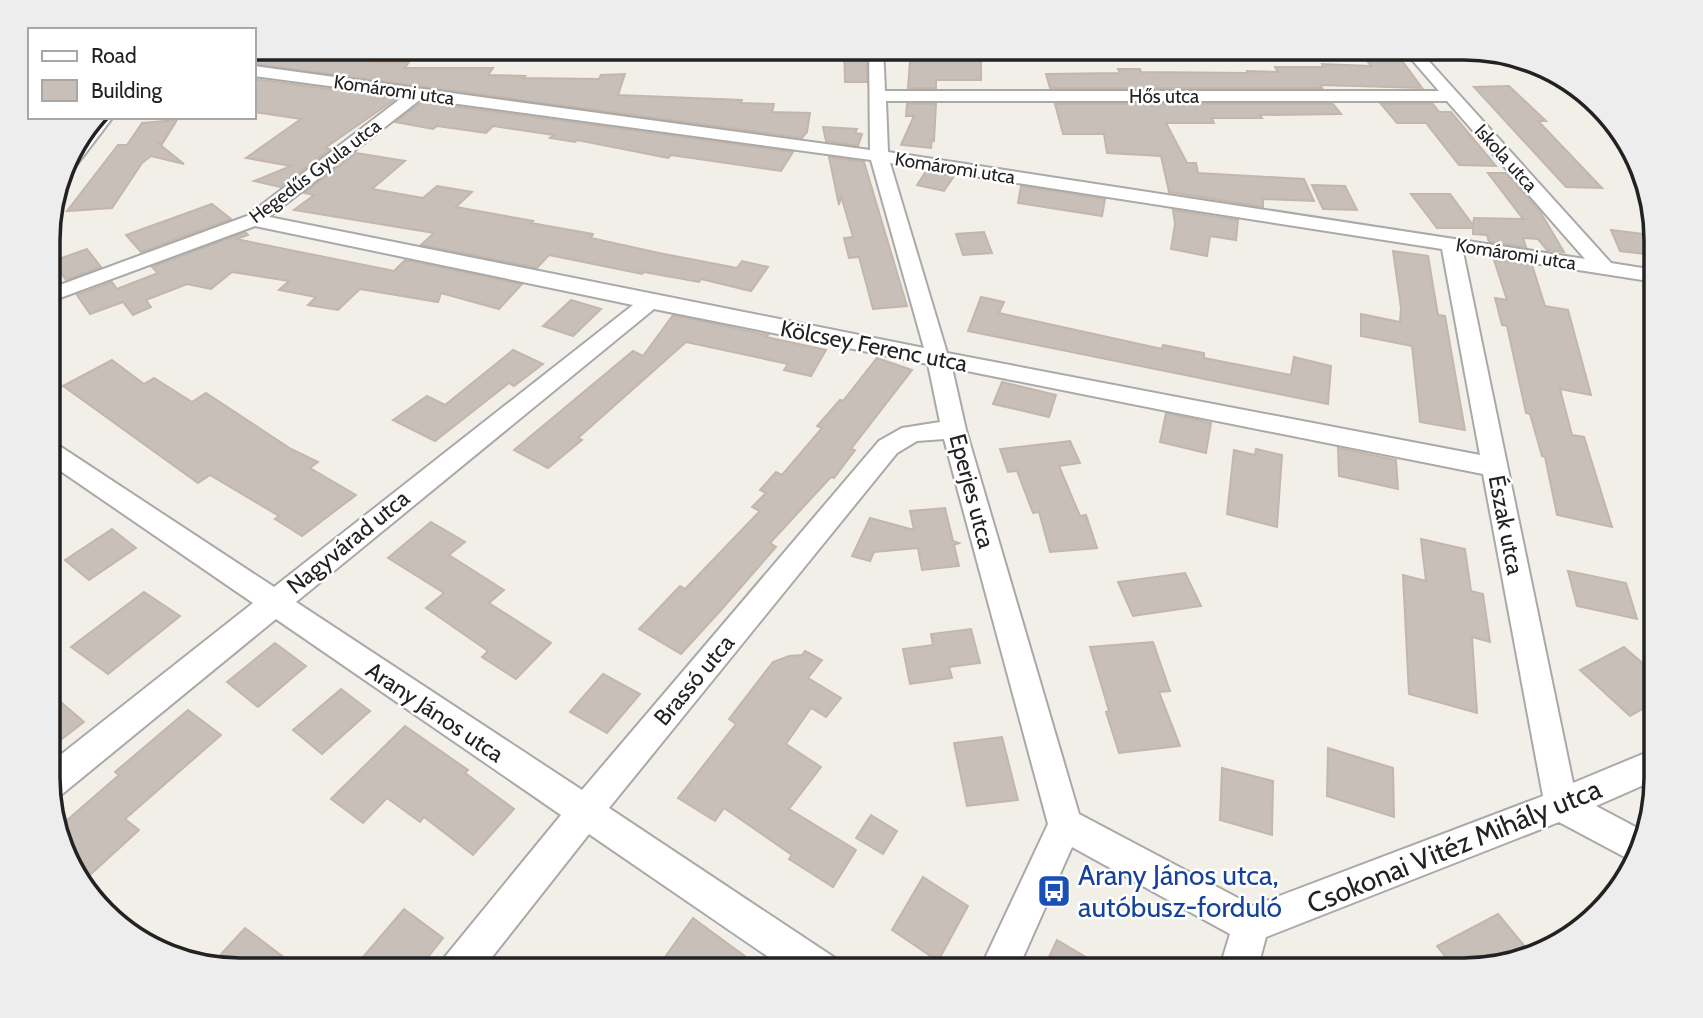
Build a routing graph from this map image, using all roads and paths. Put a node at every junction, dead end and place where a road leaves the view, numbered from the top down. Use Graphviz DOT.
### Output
graph roads {
  1 [pos="876,60"];
  2 [pos="1420,60"];
  3 [pos="256,71"];
  4 [pos="418,93"];
  5 [pos="877,96"];
  6 [pos="1452,96"];
  7 [pos="879,156"];
  8 [pos="254,220"];
  9 [pos="1451,244"];
  10 [pos="1604,268"];
  11 [pos="1643,274"];
  12 [pos="60,292"];
  13 [pos="650,302"];
  14 [pos="938,359"];
  15 [pos="954,429"];
  16 [pos="60,459"];
  17 [pos="1494,467"];
  18 [pos="271,603"];
  19 [pos="1643,769"];
  20 [pos="60,775"];
  21 [pos="1561,805"];
  22 [pos="584,812"];
  23 [pos="1065,825"];
  24 [pos="1631,843"];
  25 [pos="1251,925"];
  26 [pos="467,958"];
  27 [pos="803,958"];
  28 [pos="1004,958"];
  29 [pos="1241,958"];
  1 -- 5 [label="street, Eperjes utca"];
  2 -- 6 [label="street, Iskola utca"];
  3 -- 4 [label="street, Komáromi utca"];
  4 -- 7 [label="street, Komáromi utca"];
  4 -- 8 [label="street, Hegedűs Gyula utca"];
  5 -- 6 [label="street, Hős utca"];
  5 -- 7 [label="street, Eperjes utca"];
  6 -- 10 [label="street, Iskola utca"];
  7 -- 9 [label="street, Komáromi utca"];
  7 -- 14 [label="street, Eperjes utca"];
  8 -- 12 [label="street, Hegedűs Gyula utca"];
  8 -- 13 [label="street, Kölcsey Ferenc utca"];
  9 -- 10 [label="street, Komáromi utca"];
  9 -- 17 [label="street, Észak utca"];
  10 -- 11 [label="street, Komáromi utca"];
  13 -- 14 [label="street, Kölcsey Ferenc utca"];
  13 -- 18 [label="street, Nagyvárad utca"];
  14 -- 15 [label="street, Eperjes utca"];
  14 -- 17 [label="street, Kölcsey Ferenc utca"];
  15 -- 22 [label="street, Brassó utca"];
  15 -- 23 [label="street, Eperjes utca"];
  16 -- 18 [label="street, Arany János utca"];
  17 -- 21 [label="street, Észak utca"];
  18 -- 20 [label="street, Nagyvárad utca"];
  18 -- 22 [label="street, Arany János utca"];
  19 -- 21 [label="street, Csokonai Vitéz Mihály utca"];
  21 -- 24 [label="street"];
  21 -- 25 [label="street, Csokonai Vitéz Mihály utca"];
  22 -- 26 [label="street, Brassó utca"];
  22 -- 27 [label="street, Arany János utca"];
  23 -- 25 [label="street"];
  23 -- 28 [label="street"];
  25 -- 29 [label="street"];
}
